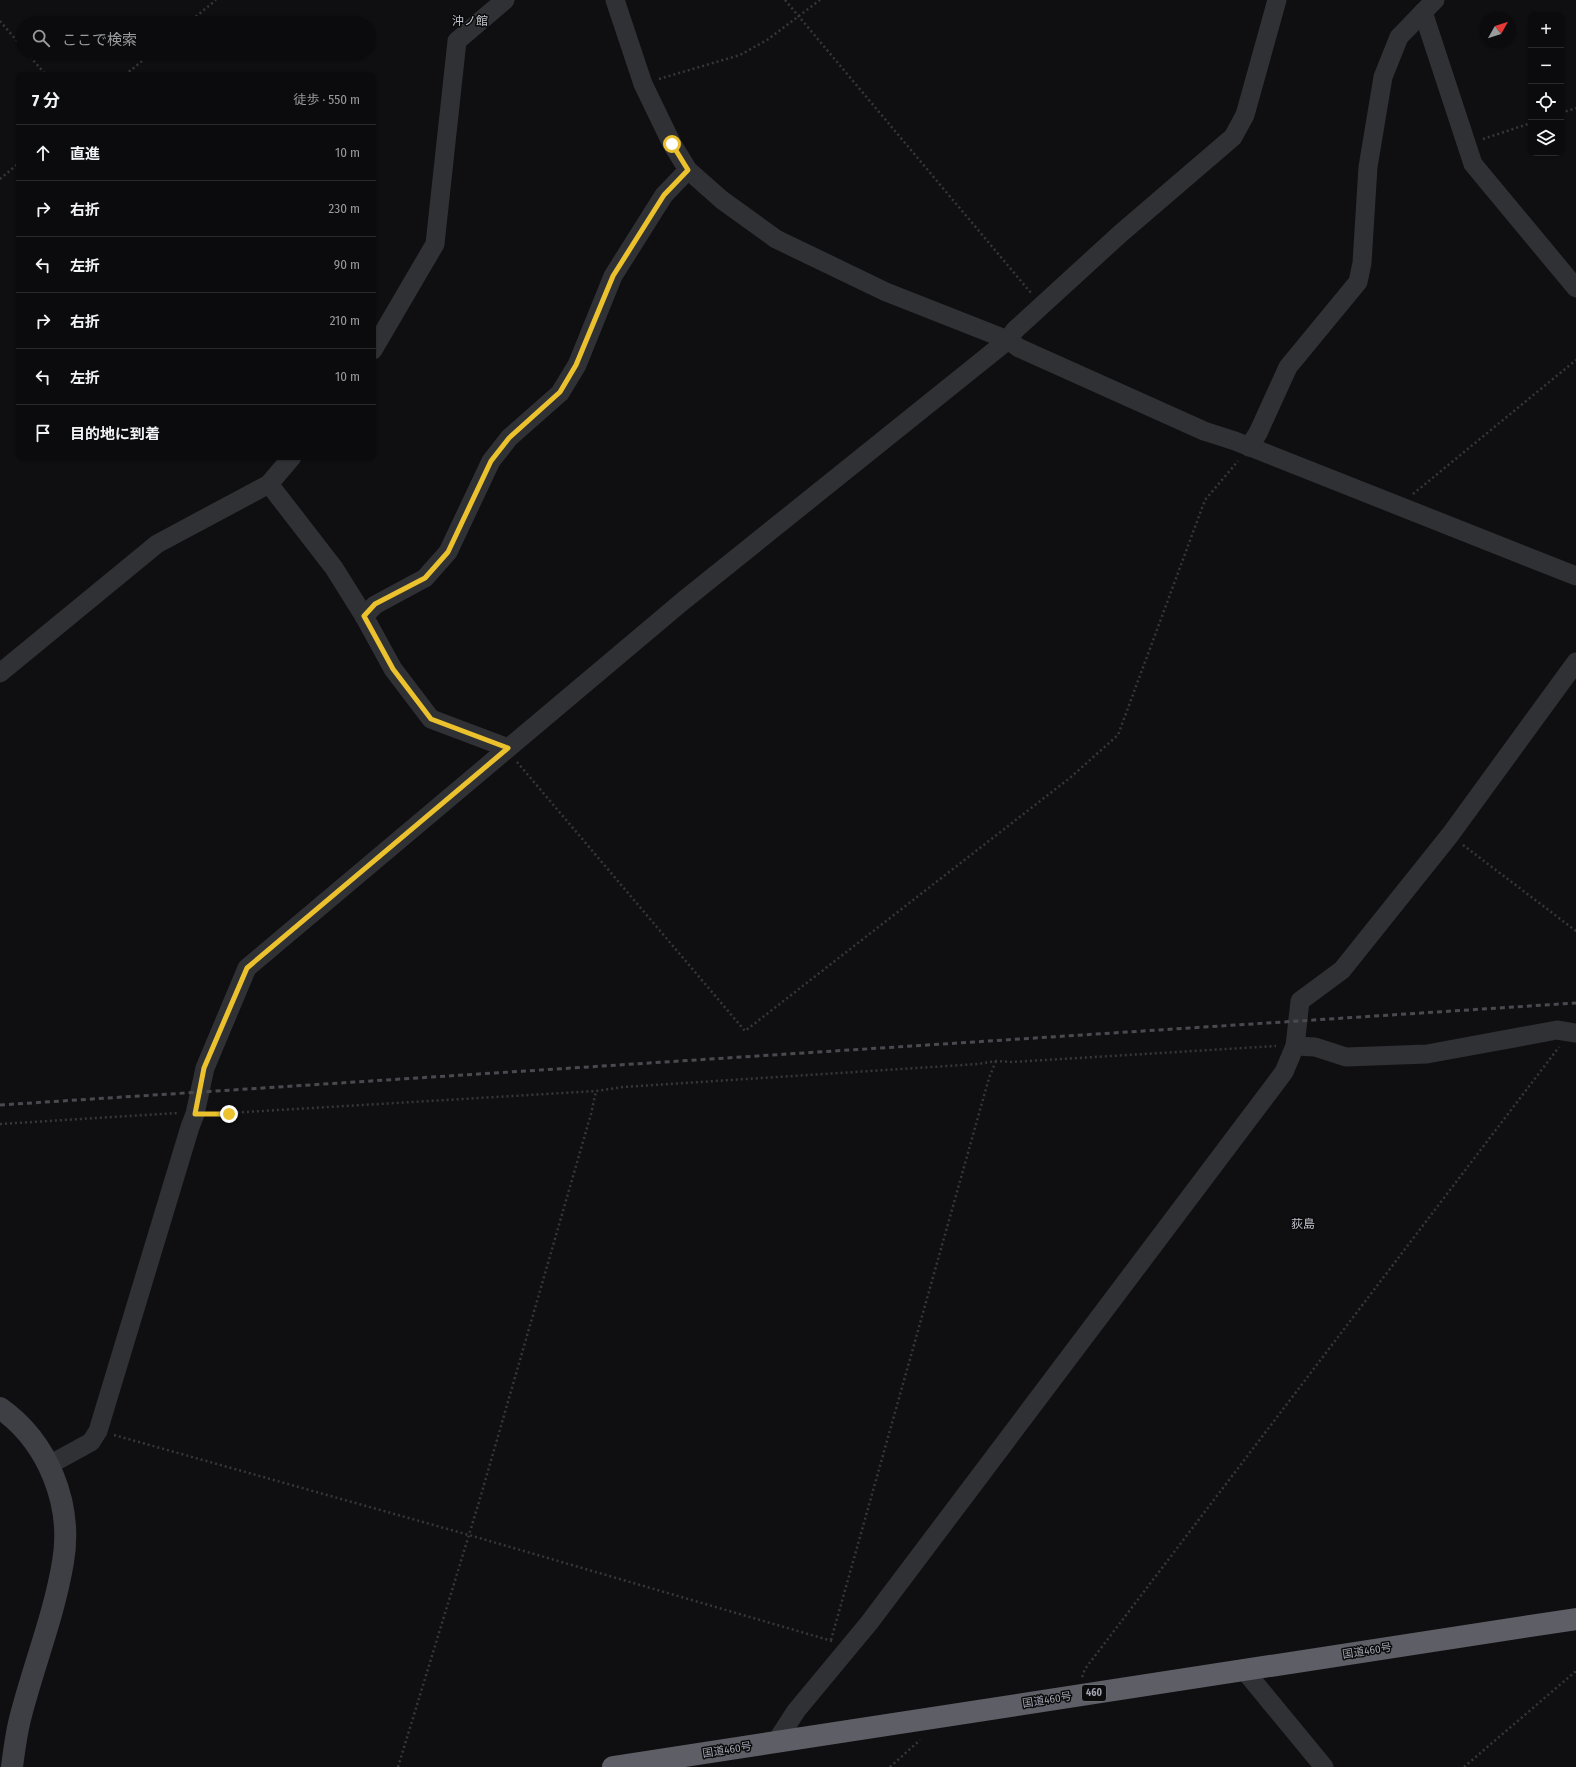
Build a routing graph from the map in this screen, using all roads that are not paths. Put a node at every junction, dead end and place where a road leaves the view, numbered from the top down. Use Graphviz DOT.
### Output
graph roads {
  1 [pos="505,0"];
  2 [pos="615,0"];
  3 [pos="1277,0"];
  4 [pos="1429,6"];
  5 [pos="688,170"];
  6 [pos="1576,288"];
  7 [pos="1008,340"];
  8 [pos="376,345"];
  9 [pos="1249,447"];
  10 [pos="289,460"];
  11 [pos="269,484"];
  12 [pos="1576,576"];
  13 [pos="364,616"];
  14 [pos="1576,662"];
  15 [pos="0,673"];
  16 [pos="508,748"];
  17 [pos="1572,1033"];
  18 [pos="1295,1046"];
  19 [pos="0,1408"];
  20 [pos="49,1465"];
  21 [pos="1576,1619"];
  22 [pos="1244,1670"];
  23 [pos="776,1742"];
  24 [pos="12,1767"];
  25 [pos="613,1767"];
  26 [pos="1324,1767"];
  1 -- 8 [label="street"];
  2 -- 5 [label="street"];
  3 -- 7 [label="street"];
  4 -- 6 [label="street"];
  4 -- 9 [label="street"];
  5 -- 7 [label="street"];
  5 -- 13 [label="street"];
  7 -- 9 [label="street"];
  7 -- 16 [label="street"];
  9 -- 12 [label="street"];
  10 -- 11 [label="street"];
  11 -- 13 [label="street"];
  11 -- 15 [label="street"];
  13 -- 16 [label="street"];
  14 -- 18 [label="street"];
  16 -- 20 [label="street"];
  17 -- 18 [label="street"];
  18 -- 23 [label="street"];
  19 -- 20 [label="street"];
  20 -- 24 [label="street"];
  21 -- 22 [label="highway, 国道460号 / 460"];
  22 -- 23 [label="highway, 国道460号 / 460"];
  22 -- 26 [label="street"];
  23 -- 25 [label="highway, 国道460号 / 460"];
}
